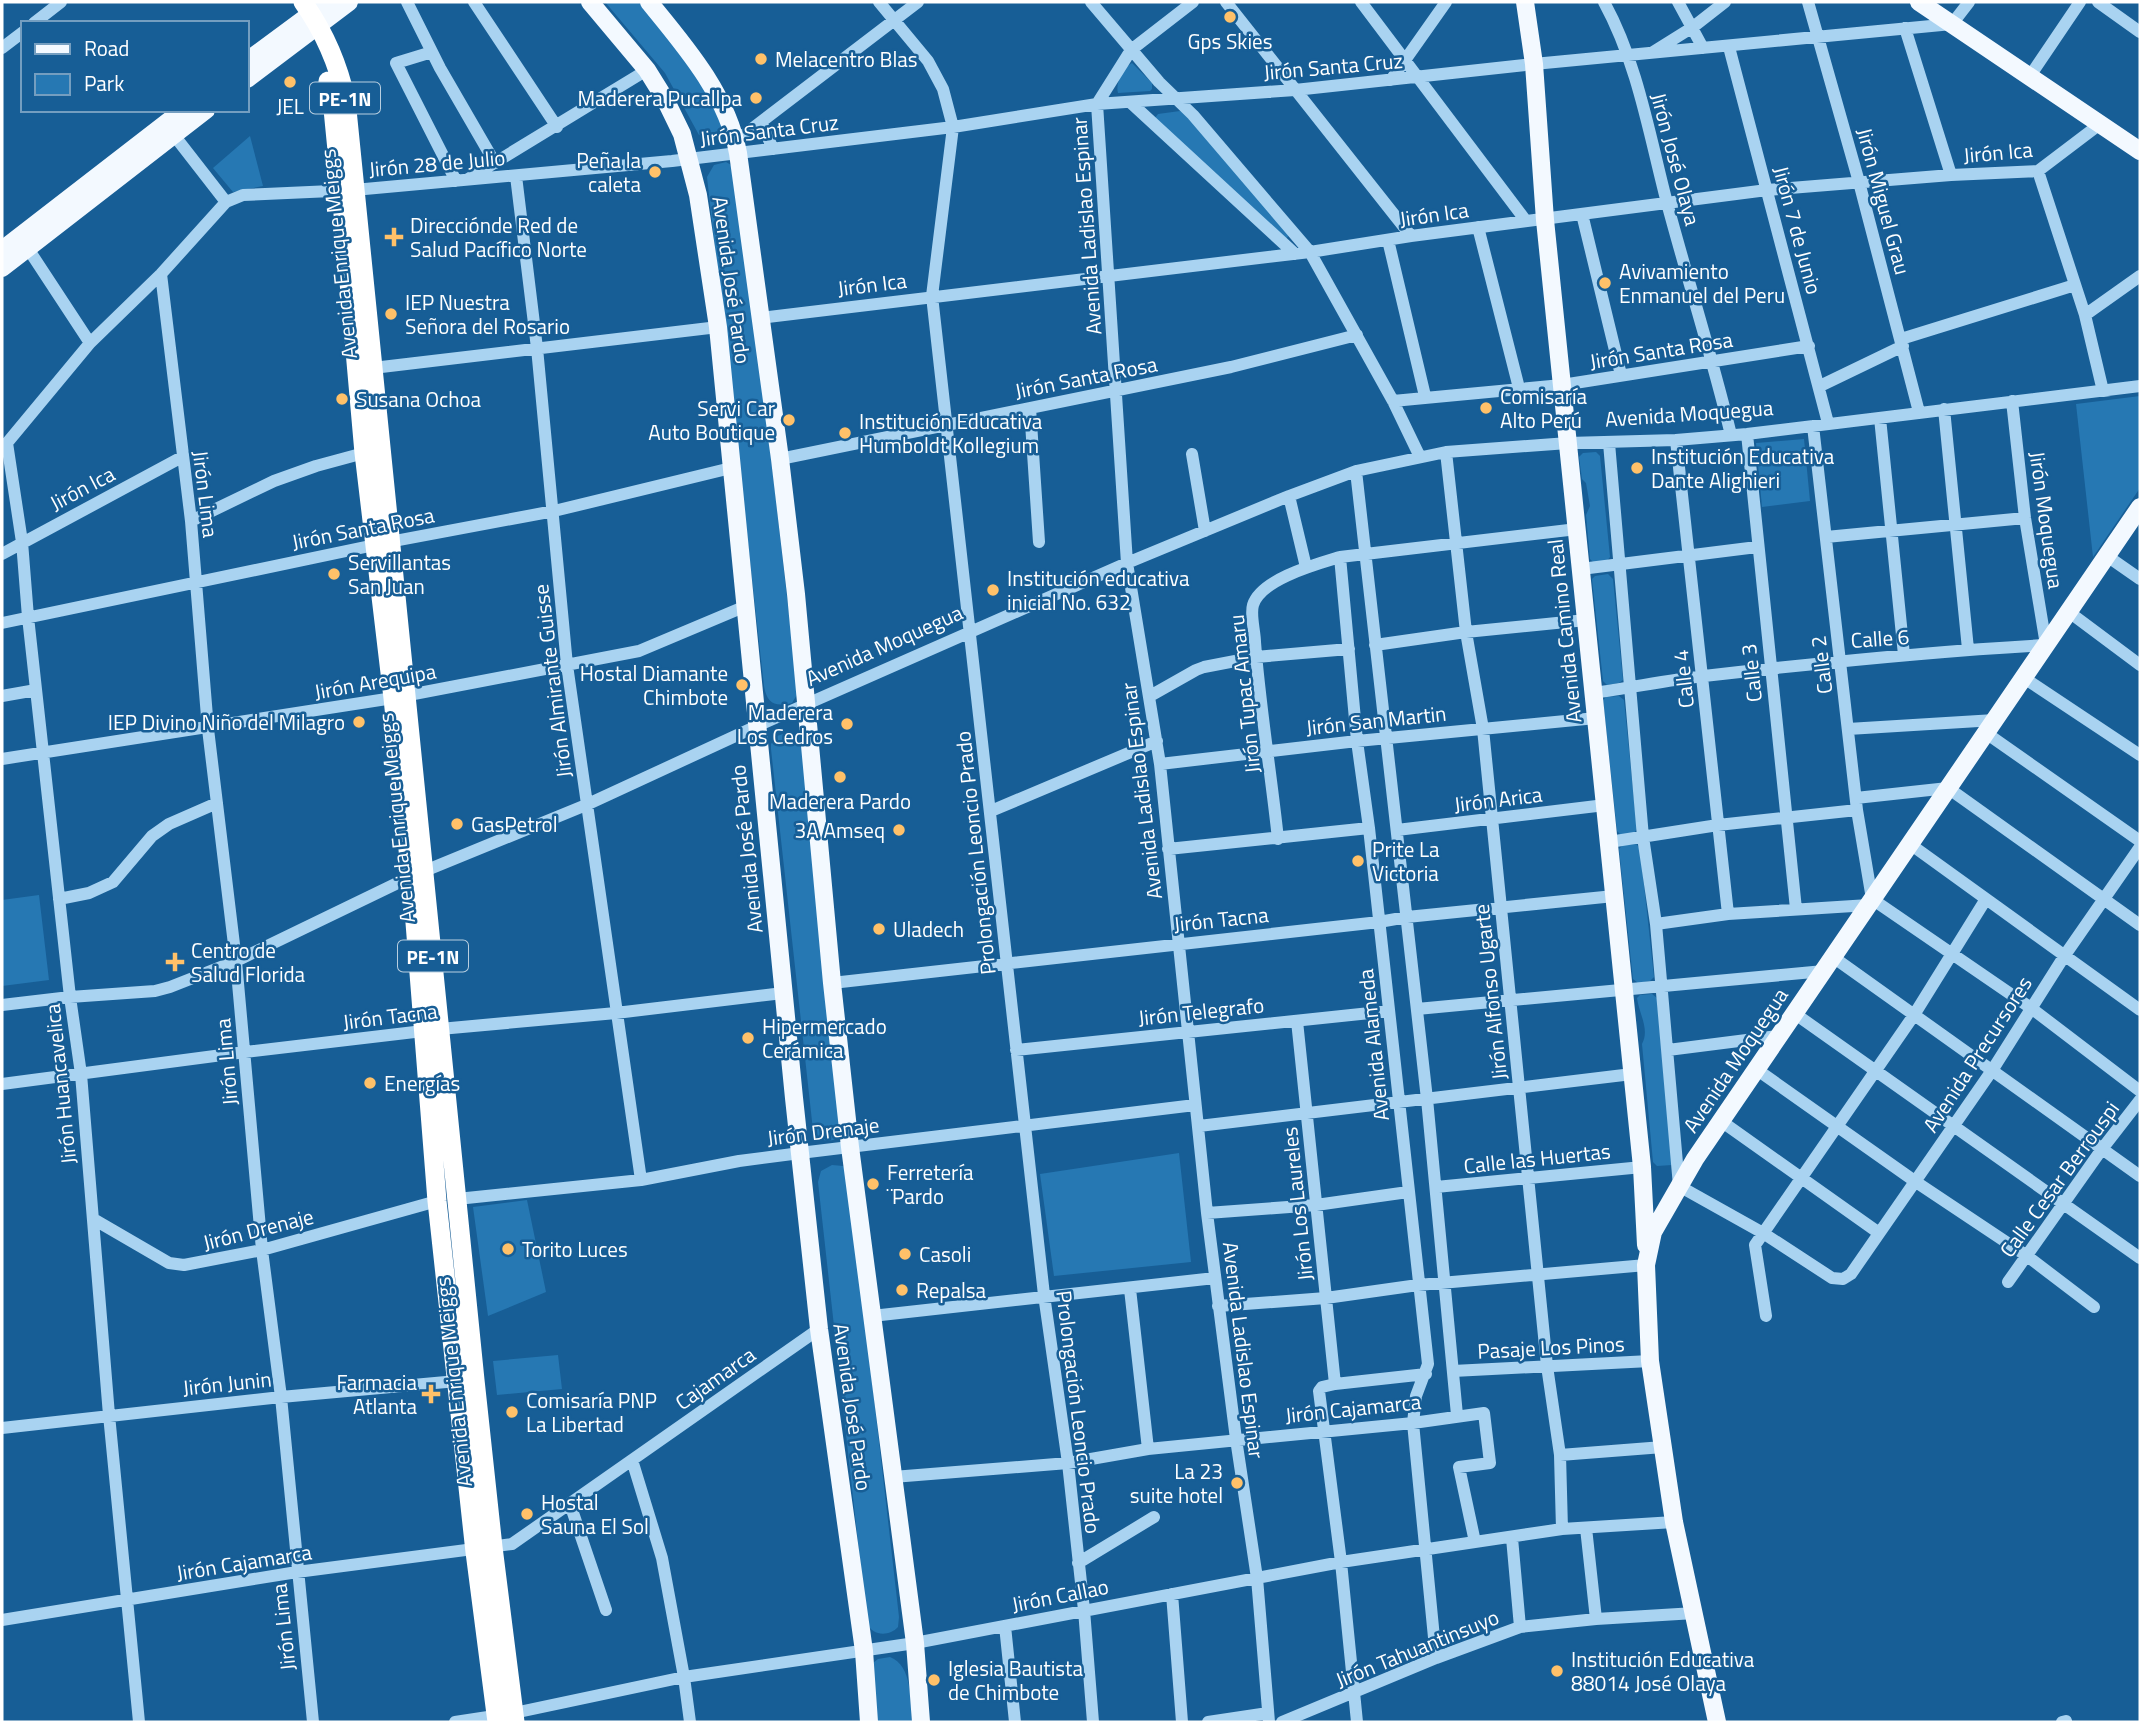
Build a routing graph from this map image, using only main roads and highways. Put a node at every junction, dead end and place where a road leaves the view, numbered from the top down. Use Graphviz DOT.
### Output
graph roads {
  1 [pos="290,2"];
  2 [pos="349,2"];
  3 [pos="590,2"];
  4 [pos="649,2"];
  5 [pos="1525,2"];
  6 [pos="1919,2"];
  7 [pos="312,16"];
  8 [pos="248,60"];
  9 [pos="248,78"];
  10 [pos="182,112"];
  11 [pos="202,112"];
  12 [pos="169,129"];
  13 [pos="2140,151"];
  14 [pos="348,190"];
  15 [pos="24,242"];
  16 [pos="2,250"];
  17 [pos="2,268"];
  18 [pos="2140,507"];
  19 [pos="381,543"];
  20 [pos="447,1200"];
  21 [pos="1646,1260"];
  22 [pos="484,1548"];
  23 [pos="506,1718"];
  24 [pos="869,1722"];
  25 [pos="921,1722"];
  26 [pos="1717,1722"];
  1 -- 7 [label="highway, Avenida Enrique Meiggs / PE-1N"];
  2 -- 7 [label="main road"];
  3 -- 24 [label="main road, Avenida José Pardo"];
  4 -- 25 [label="main road, Avenida José Pardo"];
  5 -- 21 [label="main road, Avenida Camino Real"];
  6 -- 13 [label="main road"];
  7 -- 8 [label="main road"];
  7 -- 9 [label="main road"];
  7 -- 14 [label="highway, Avenida Enrique Meiggs / PE-1N"];
  10 -- 12 [label="main road"];
  11 -- 12 [label="main road"];
  12 -- 15 [label="main road"];
  14 -- 19 [label="highway, Avenida Enrique Meiggs / PE-1N"];
  14 -- 19 [label="highway, Avenida Enrique Meiggs / PE-1N"];
  15 -- 16 [label="main road"];
  15 -- 17 [label="main road"];
  18 -- 21 [label="main road, Avenida Moquegua"];
  19 -- 20 [label="highway, Avenida Enrique Meiggs / PE-1N"];
  20 -- 22 [label="highway, Avenida Enrique Meiggs / PE-1N"];
  20 -- 22 [label="highway, Avenida Enrique Meiggs / PE-1N"];
  21 -- 26 [label="main road, Avenida Moquegua"];
  22 -- 23 [label="highway, Avenida Enrique Meiggs / PE-1N"];
}
